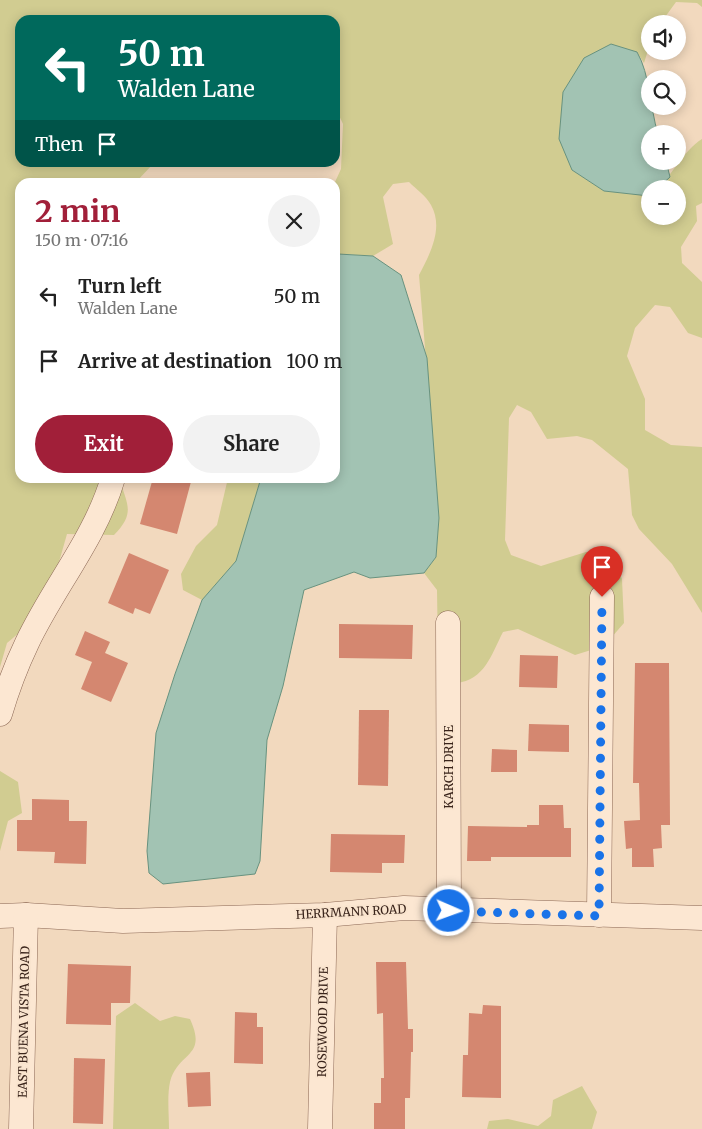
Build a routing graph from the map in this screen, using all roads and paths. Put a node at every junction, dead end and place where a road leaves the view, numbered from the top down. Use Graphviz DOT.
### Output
graph roads {
  1 [pos="111,483"];
  2 [pos="602,597"];
  3 [pos="448,623"];
  4 [pos="0,714"];
  5 [pos="449,911"];
  6 [pos="26,915"];
  7 [pos="325,915"];
  8 [pos="0,916"];
  9 [pos="599,916"];
  10 [pos="702,918"];
  11 [pos="21,1129"];
  12 [pos="320,1129"];
  1 -- 4 [label="street"];
  2 -- 9 [label="street"];
  3 -- 5 [label="street, KARCH DRIVE"];
  5 -- 7 [label="street, HERRMANN ROAD"];
  5 -- 9 [label="street, HERRMANN ROAD"];
  6 -- 7 [label="street, HERRMANN ROAD"];
  6 -- 8 [label="street, HERRMANN ROAD"];
  6 -- 11 [label="street, EAST BUENA VISTA ROAD"];
  7 -- 12 [label="street, ROSEWOOD DRIVE"];
  9 -- 10 [label="street, HERRMANN ROAD"];
}
